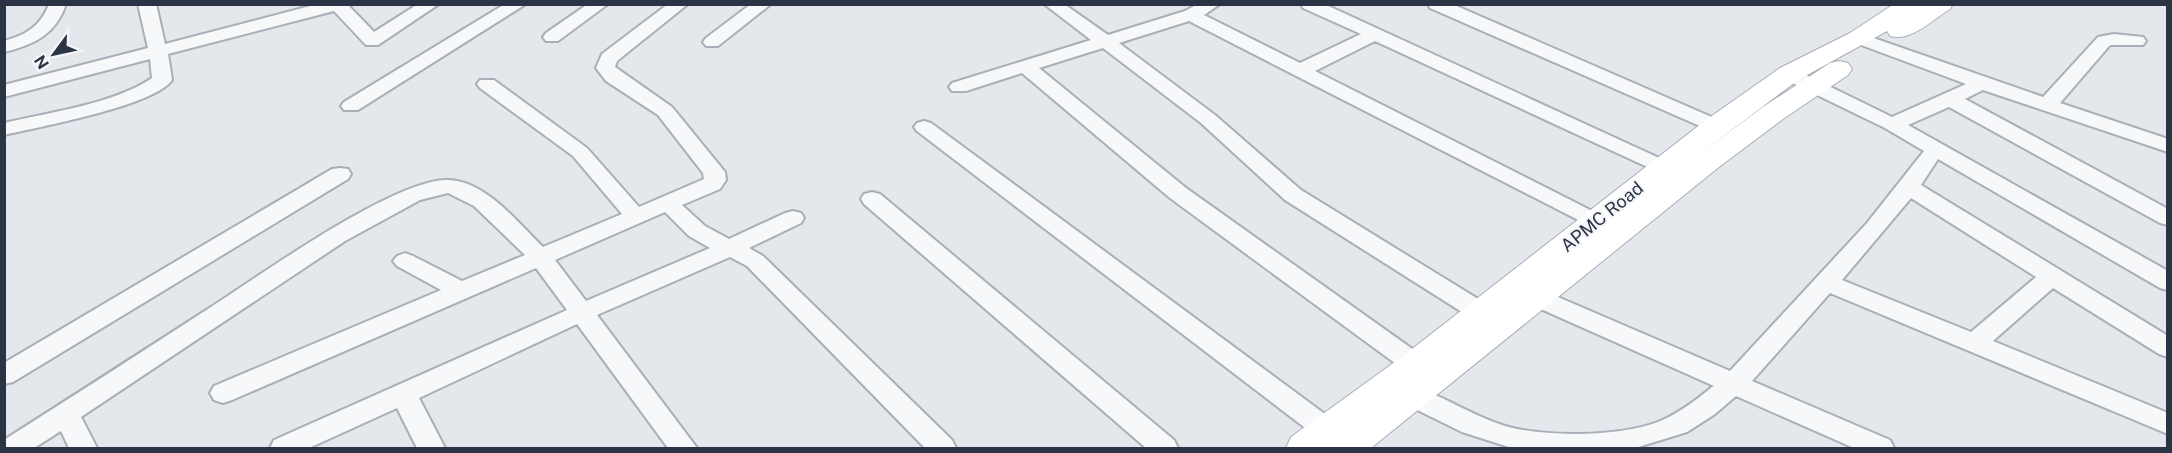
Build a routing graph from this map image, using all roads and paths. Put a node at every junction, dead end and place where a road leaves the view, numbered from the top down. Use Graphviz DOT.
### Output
graph roads {
  1 [pos="58,4"];
  2 [pos="147,4"];
  3 [pos="431,4"];
  4 [pos="518,4"];
  5 [pos="600,4"];
  6 [pos="680,4"];
  7 [pos="763,4"];
  8 [pos="1052,4"];
  9 [pos="1212,4"];
  10 [pos="1309,4"];
  11 [pos="1912,4"];
  12 [pos="1941,4"];
  13 [pos="337,5"];
  14 [pos="1439,5"];
  15 [pos="1191,15"];
  16 [pos="1374,35"];
  17 [pos="552,37"];
  18 [pos="2137,41"];
  19 [pos="712,42"];
  20 [pos="1106,42"];
  21 [pos="1868,42"];
  22 [pos="4,47"];
  23 [pos="158,51"];
  24 [pos="1024,66"];
  25 [pos="1301,70"];
  26 [pos="1801,80"];
  27 [pos="1982,83"];
  28 [pos="487,84"];
  29 [pos="959,87"];
  30 [pos="4,91"];
  31 [pos="1950,99"];
  32 [pos="2047,105"];
  33 [pos="351,106"];
  34 [pos="1892,124"];
  35 [pos="1716,126"];
  36 [pos="924,127"];
  37 [pos="4,129"];
  38 [pos="2168,146"];
  39 [pos="1935,149"];
  40 [pos="1663,167"];
  41 [pos="340,174"];
  42 [pos="1910,188"];
  43 [pos="872,199"];
  44 [pos="669,204"];
  45 [pos="637,218"];
  46 [pos="793,218"];
  47 [pos="2168,218"];
  48 [pos="1596,222"];
  49 [pos="730,248"];
  50 [pos="541,258"];
  51 [pos="405,261"];
  52 [pos="2052,276"];
  53 [pos="1826,282"];
  54 [pos="2168,282"];
  55 [pos="461,291"];
  56 [pos="1526,293"];
  57 [pos="583,312"];
  58 [pos="1482,313"];
  59 [pos="1974,344"];
  60 [pos="2168,348"];
  61 [pos="4,375"];
  62 [pos="1413,380"];
  63 [pos="1733,384"];
  64 [pos="223,393"];
  65 [pos="404,395"];
  66 [pos="66,413"];
  67 [pos="2168,424"];
  68 [pos="1326,442"];
  69 [pos="14,448"];
  70 [pos="82,448"];
  71 [pos="284,448"];
  72 [pos="431,448"];
  73 [pos="683,448"];
  74 [pos="942,448"];
  75 [pos="1164,448"];
  76 [pos="1878,448"];
  1 -- 22 [label="street"];
  2 -- 23 [label="street"];
  3 -- 13 [label="street"];
  4 -- 33 [label="street"];
  5 -- 17 [label="street"];
  6 -- 44 [label="street"];
  7 -- 19 [label="street"];
  8 -- 20 [label="street"];
  9 -- 15 [label="street"];
  10 -- 16 [label="street"];
  11 -- 21 [label="street, APMC Road"];
  12 -- 21 [label="street, APMC Road"];
  13 -- 23 [label="street"];
  14 -- 35 [label="street"];
  15 -- 20 [label="street"];
  15 -- 25 [label="street"];
  16 -- 25 [label="street"];
  16 -- 40 [label="street"];
  18 -- 32 [label="street"];
  20 -- 24 [label="street"];
  20 -- 58 [label="street"];
  21 -- 26 [label="street, APMC Road"];
  21 -- 27 [label="street"];
  23 -- 30 [label="street"];
  23 -- 37 [label="street"];
  24 -- 29 [label="street"];
  24 -- 62 [label="street"];
  25 -- 48 [label="street"];
  26 -- 34 [label="street"];
  26 -- 35 [label="street, APMC Road"];
  26 -- 56 [label="street, APMC Road"];
  27 -- 31 [label="street"];
  27 -- 32 [label="street"];
  28 -- 45 [label="street"];
  31 -- 34 [label="street"];
  31 -- 47 [label="street"];
  32 -- 38 [label="street"];
  34 -- 39 [label="street"];
  35 -- 40 [label="street, APMC Road"];
  36 -- 68 [label="street"];
  39 -- 42 [label="street"];
  39 -- 54 [label="street"];
  40 -- 48 [label="street, APMC Road"];
  41 -- 61 [label="street"];
  42 -- 52 [label="street"];
  42 -- 53 [label="street"];
  43 -- 75 [label="street"];
  44 -- 45 [label="street"];
  44 -- 49 [label="street"];
  45 -- 50 [label="street"];
  46 -- 49 [label="street"];
  48 -- 56 [label="street, APMC Road"];
  49 -- 57 [label="street"];
  49 -- 74 [label="street"];
  50 -- 55 [label="street"];
  50 -- 57 [label="street"];
  50 -- 66 [label="street"];
  51 -- 55 [label="street"];
  52 -- 59 [label="street"];
  52 -- 60 [label="street"];
  53 -- 59 [label="street"];
  53 -- 63 [label="street"];
  55 -- 64 [label="street"];
  56 -- 58 [label="street, APMC Road"];
  56 -- 62 [label="street, APMC Road"];
  56 -- 63 [label="street"];
  57 -- 65 [label="street"];
  57 -- 73 [label="street"];
  58 -- 62 [label="street, APMC Road"];
  59 -- 67 [label="street"];
  62 -- 63 [label="street"];
  62 -- 68 [label="street, APMC Road"];
  63 -- 76 [label="street"];
  65 -- 71 [label="street"];
  65 -- 72 [label="street"];
  66 -- 69 [label="street"];
  66 -- 70 [label="street"];
}
